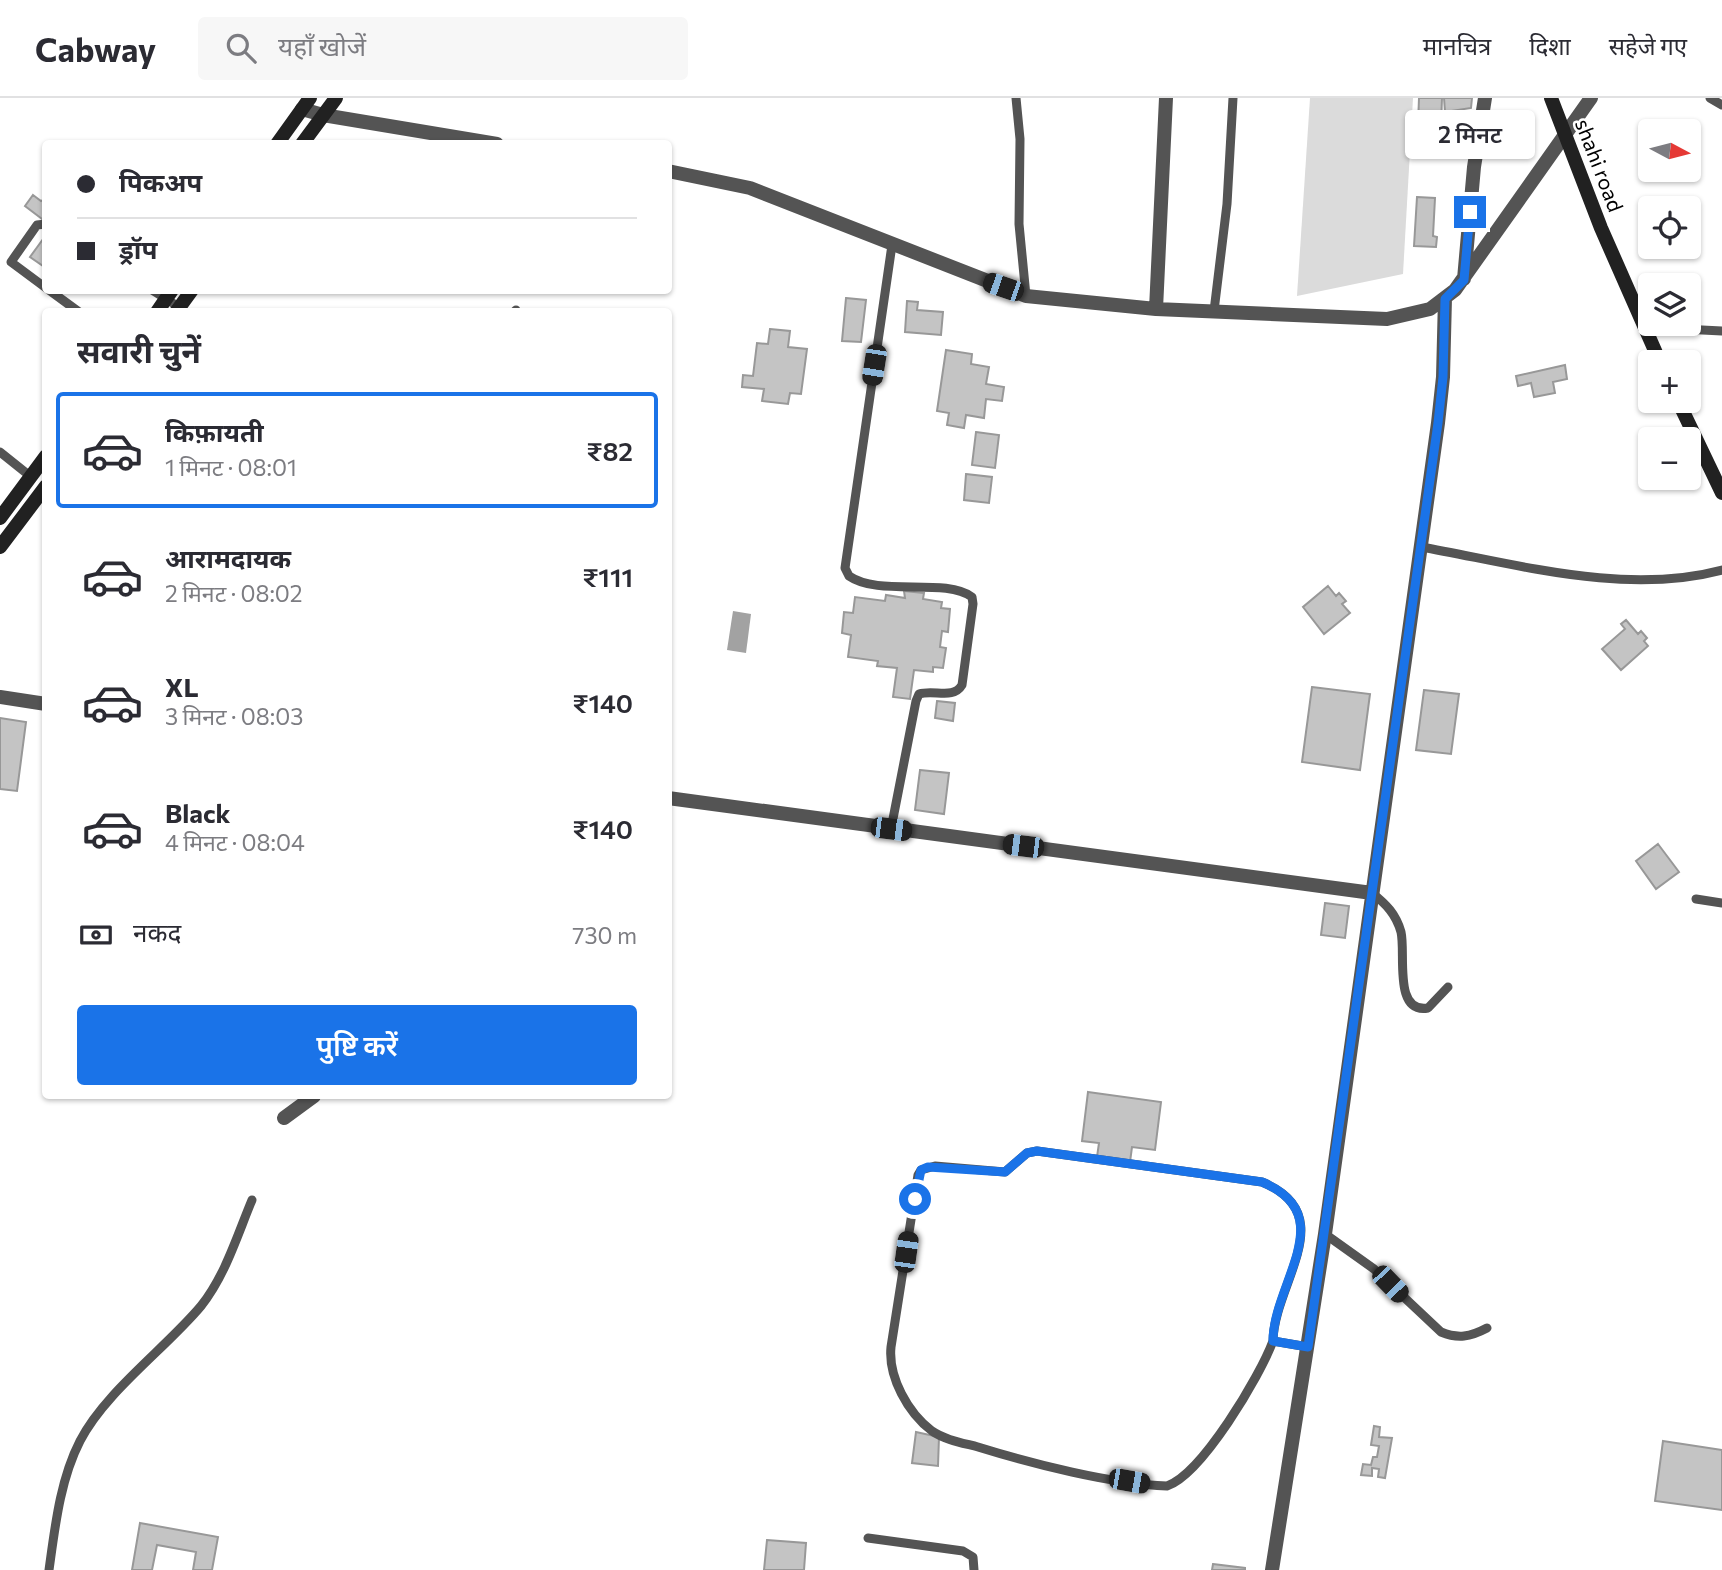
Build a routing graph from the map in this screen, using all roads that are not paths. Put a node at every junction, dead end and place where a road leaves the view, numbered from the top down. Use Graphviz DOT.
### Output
graph roads {
  1 [pos="336,98"];
  2 [pos="1016,98"];
  3 [pos="1166,98"];
  4 [pos="1233,98"];
  5 [pos="1485,98"];
  6 [pos="1551,98"];
  7 [pos="1591,98"];
  8 [pos="1710,98"];
  9 [pos="306,103"];
  10 [pos="1722,105"];
  11 [pos="323,115"];
  12 [pos="1566,135"];
  13 [pos="280,140"];
  14 [pos="305,140"];
  15 [pos="473,140"];
  16 [pos="672,172"];
  17 [pos="42,224"];
  18 [pos="892,246"];
  19 [pos="1464,280"];
  20 [pos="42,285"];
  21 [pos="54,294"];
  22 [pos="1026,296"];
  23 [pos="1445,299"];
  24 [pos="73,308"];
  25 [pos="1156,309"];
  26 [pos="1214,311"];
  27 [pos="1638,315"];
  28 [pos="1701,330"];
  29 [pos="1722,331"];
  30 [pos="1684,413"];
  31 [pos="0,452"];
  32 [pos="42,461"];
  33 [pos="30,476"];
  34 [pos="42,491"];
  35 [pos="1722,494"];
  36 [pos="0,518"];
  37 [pos="0,547"];
  38 [pos="1421,547"];
  39 [pos="1722,570"];
  40 [pos="0,697"];
  41 [pos="42,703"];
  42 [pos="672,799"];
  43 [pos="891,829"];
  44 [pos="1372,894"];
  45 [pos="1696,899"];
  46 [pos="1722,903"];
  47 [pos="1448,987"];
  48 [pos="310,1099"];
  49 [pos="284,1118"];
  50 [pos="252,1200"];
  51 [pos="1325,1234"];
  52 [pos="1487,1328"];
  53 [pos="1273,1341"];
  54 [pos="1308,1347"];
  55 [pos="868,1538"];
  56 [pos="49,1570"];
  57 [pos="974,1570"];
  58 [pos="1272,1570"];
  1 -- 11 [label="street"];
  2 -- 22 [label="lane"];
  3 -- 25 [label="street"];
  4 -- 26 [label="lane"];
  5 -- 19 [label="street"];
  6 -- 12 [label="street, shahi road"];
  7 -- 12 [label="street"];
  8 -- 10 [label="lane"];
  9 -- 11 [label="street"];
  9 -- 13 [label="street"];
  11 -- 14 [label="street"];
  11 -- 15 [label="street"];
  12 -- 19 [label="street"];
  12 -- 27 [label="street, shahi road"];
  16 -- 18 [label="street"];
  17 -- 20 [label="lane"];
  18 -- 22 [label="street"];
  18 -- 43 [label="lane"];
  19 -- 23 [label="street"];
  21 -- 24 [label="lane"];
  22 -- 25 [label="street"];
  23 -- 26 [label="street"];
  23 -- 38 [label="street"];
  25 -- 26 [label="street"];
  28 -- 29 [label="lane"];
  30 -- 35 [label="street"];
  31 -- 33 [label="lane"];
  32 -- 33 [label="street"];
  33 -- 36 [label="street"];
  34 -- 37 [label="street"];
  38 -- 39 [label="lane"];
  38 -- 44 [label="street"];
  40 -- 41 [label="street"];
  42 -- 43 [label="street"];
  43 -- 44 [label="street"];
  44 -- 47 [label="lane"];
  44 -- 51 [label="street"];
  45 -- 46 [label="lane"];
  48 -- 49 [label="street"];
  50 -- 56 [label="lane"];
  51 -- 52 [label="lane"];
  51 -- 54 [label="street"];
  53 -- 53 [label="lane"];
  53 -- 54 [label="lane"];
  54 -- 58 [label="street"];
  55 -- 57 [label="lane"];
}
